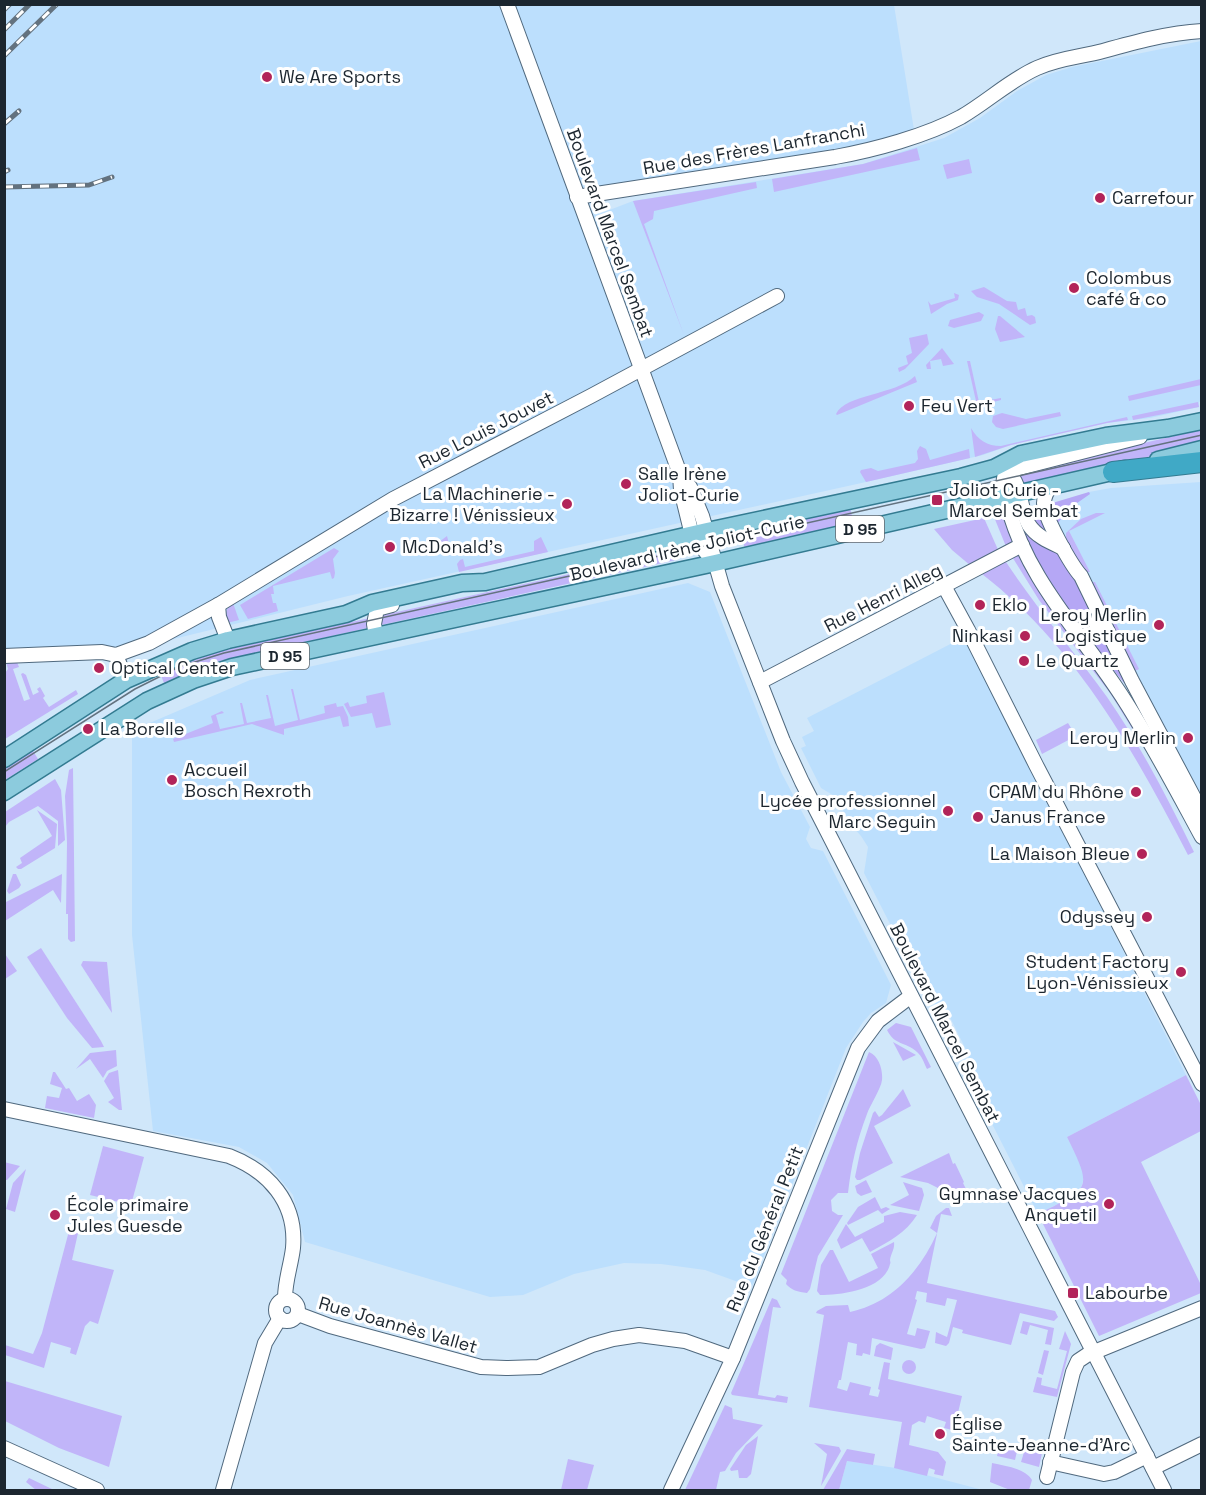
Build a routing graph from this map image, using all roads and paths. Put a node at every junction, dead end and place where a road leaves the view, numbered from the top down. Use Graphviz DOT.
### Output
graph roads {
  1 [pos="507,4"];
  2 [pos="1202,31"];
  3 [pos="577,198"];
  4 [pos="777,296"];
  5 [pos="641,368"];
  6 [pos="1202,421"];
  7 [pos="1202,449"];
  8 [pos="1202,462"];
  9 [pos="1000,469"];
  10 [pos="1113,472"];
  11 [pos="1051,486"];
  12 [pos="1012,495"];
  13 [pos="700,533"];
  14 [pos="1022,545"];
  15 [pos="1063,548"];
  16 [pos="715,563"];
  17 [pos="485,582"];
  18 [pos="944,586"];
  19 [pos="218,605"];
  20 [pos="1099,612"];
  21 [pos="376,636"];
  22 [pos="1079,636"];
  23 [pos="228,640"];
  24 [pos="116,655"];
  25 [pos="4,656"];
  26 [pos="1096,657"];
  27 [pos="126,680"];
  28 [pos="760,682"];
  29 [pos="1138,693"];
  30 [pos="147,701"];
  31 [pos="4,759"];
  32 [pos="4,792"];
  33 [pos="1202,813"];
  34 [pos="1202,837"];
  35 [pos="911,996"];
  36 [pos="1202,1084"];
  37 [pos="4,1109"];
  38 [pos="285,1298"];
  39 [pos="1202,1308"];
  40 [pos="298,1314"];
  41 [pos="280,1318"];
  42 [pos="1094,1352"];
  43 [pos="733,1358"];
  44 [pos="1202,1444"];
  45 [pos="4,1448"];
  46 [pos="1050,1462"];
  47 [pos="1150,1462"];
  48 [pos="1047,1477"];
  49 [pos="80,1487"];
  50 [pos="97,1491"];
  51 [pos="223,1491"];
  52 [pos="671,1491"];
  53 [pos="1164,1491"];
  1 -- 3 [label="street, Boulevard Marcel Sembat"];
  2 -- 3 [label="street, Rue des Frères Lanfranchi"];
  3 -- 5 [label="street, Boulevard Marcel Sembat"];
  4 -- 5 [label="street, Rue Louis Jouvet"];
  5 -- 13 [label="street, Boulevard Marcel Sembat"];
  5 -- 19 [label="street, Rue Louis Jouvet"];
  6 -- 9 [label="main road, Boulevard Irène Joliot-Curie / D 95"];
  7 -- 10 [label="main road, Boulevard Irène Joliot-Curie / D 95"];
  8 -- 10 [label="highway"];
  9 -- 12 [label="street"];
  9 -- 13 [label="main road, Boulevard Irène Joliot-Curie / D 95"];
  10 -- 11 [label="main road, Boulevard Irène Joliot-Curie / D 95"];
  11 -- 12 [label="main road, Boulevard Irène Joliot-Curie / D 95"];
  11 -- 15 [label="street"];
  12 -- 14 [label="street"];
  12 -- 15 [label="street"];
  12 -- 16 [label="main road, Boulevard Irène Joliot-Curie / D 95"];
  13 -- 16 [label="street, Boulevard Marcel Sembat"];
  13 -- 17 [label="main road, Boulevard Irène Joliot-Curie / D 95"];
  14 -- 18 [label="street, Rue Henri Alleg"];
  14 -- 22 [label="street"];
  15 -- 20 [label="street"];
  16 -- 21 [label="main road, Boulevard Irène Joliot-Curie / D 95"];
  16 -- 28 [label="street, Boulevard Marcel Sembat"];
  17 -- 21 [label="street, Boulevard Irène Joliot-Curie"];
  17 -- 23 [label="main road, Boulevard Irène Joliot-Curie / D 95"];
  18 -- 28 [label="street, Rue Henri Alleg"];
  18 -- 36 [label="street"];
  19 -- 23 [label="street"];
  19 -- 24 [label="street, Rue Louis Jouvet"];
  20 -- 22 [label="street"];
  20 -- 29 [label="street"];
  21 -- 30 [label="main road, Boulevard Irène Joliot-Curie / D 95"];
  22 -- 26 [label="street"];
  23 -- 27 [label="main road, Boulevard Irène Joliot-Curie / D 95"];
  24 -- 25 [label="street"];
  24 -- 27 [label="street"];
  26 -- 29 [label="street"];
  26 -- 34 [label="street"];
  27 -- 30 [label="main road"];
  27 -- 31 [label="main road, Boulevard Irène Joliot-Curie / D 95"];
  28 -- 35 [label="street, Boulevard Marcel Sembat"];
  29 -- 33 [label="street"];
  30 -- 32 [label="main road, Boulevard Irène Joliot-Curie / D 95"];
  35 -- 42 [label="street, Boulevard Marcel Sembat"];
  35 -- 43 [label="street, Rue du Général Petit"];
  37 -- 38 [label="street"];
  38 -- 40 [label="street"];
  38 -- 41 [label="street"];
  39 -- 42 [label="street"];
  40 -- 41 [label="street"];
  40 -- 43 [label="street, Rue Joannès Vallet"];
  41 -- 51 [label="street"];
  42 -- 46 [label="street"];
  42 -- 47 [label="street, Boulevard Marcel Sembat"];
  43 -- 52 [label="street, Rue du Général Petit"];
  44 -- 47 [label="street"];
  45 -- 49 [label="street"];
  46 -- 47 [label="street"];
  46 -- 48 [label="street"];
  47 -- 53 [label="street, Boulevard Marcel Sembat"];
  49 -- 50 [label="street"];
}
